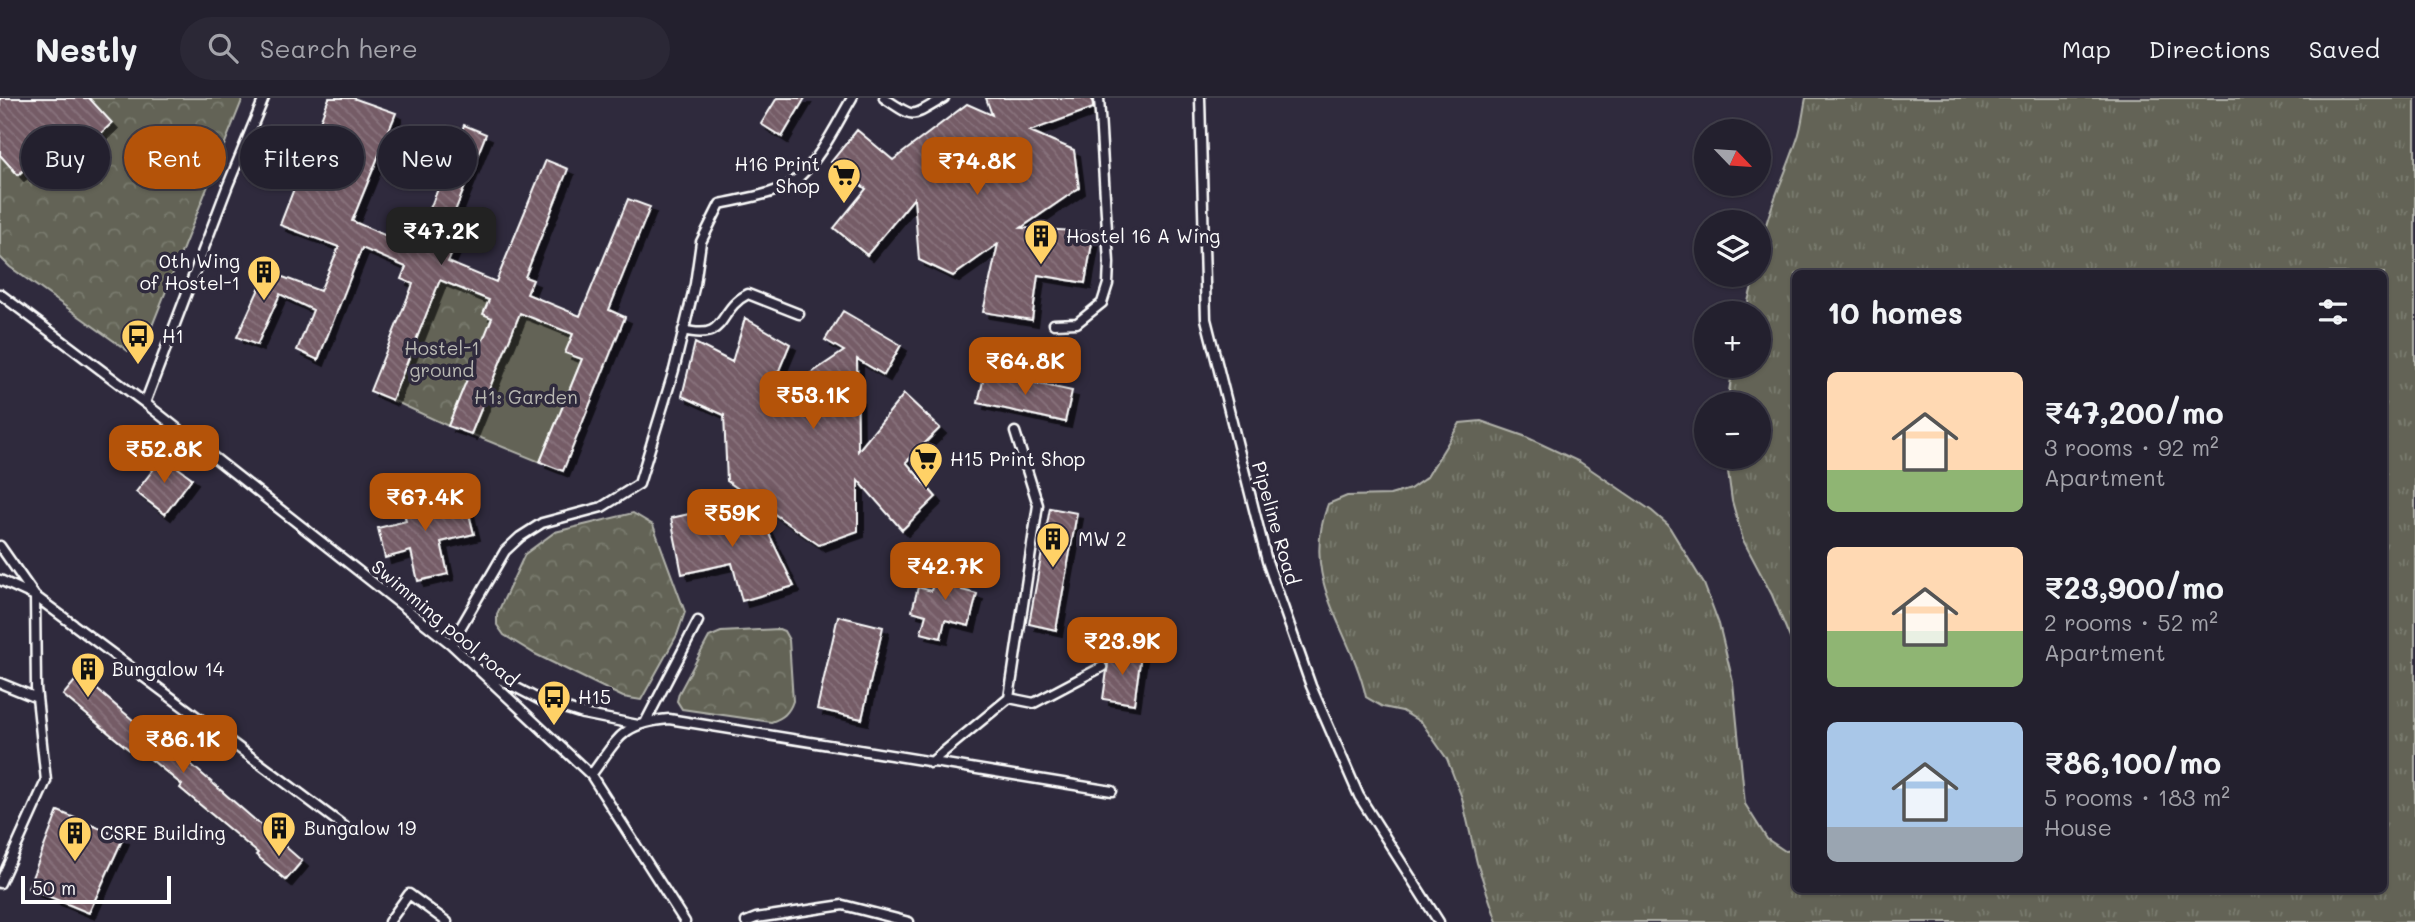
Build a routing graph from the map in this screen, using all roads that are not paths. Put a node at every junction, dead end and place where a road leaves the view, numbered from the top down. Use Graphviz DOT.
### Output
graph roads {
  1 [pos="264,98"];
  2 [pos="852,98"];
  3 [pos="884,98"];
  4 [pos="944,98"];
  5 [pos="1099,98"];
  6 [pos="1200,98"];
  7 [pos="0,294"];
  8 [pos="799,314"];
  9 [pos="1054,324"];
  10 [pos="683,330"];
  11 [pos="145,403"];
  12 [pos="1014,432"];
  13 [pos="0,546"];
  14 [pos="0,580"];
  15 [pos="35,596"];
  16 [pos="698,621"];
  17 [pos="451,644"];
  18 [pos="1102,667"];
  19 [pos="478,668"];
  20 [pos="0,683"];
  21 [pos="37,698"];
  22 [pos="1009,698"];
  23 [pos="642,723"];
  24 [pos="930,763"];
  25 [pos="591,775"];
  26 [pos="1112,791"];
  27 [pos="345,827"];
  28 [pos="0,883"];
  29 [pos="389,922"];
  30 [pos="447,922"];
  31 [pos="685,922"];
  32 [pos="747,922"];
  33 [pos="909,922"];
  34 [pos="1439,922"];
  1 -- 11 [label="lane"];
  2 -- 10 [label="lane"];
  3 -- 4 [label="lane"];
  5 -- 9 [label="lane"];
  6 -- 34 [label="lane, Pipeline Road"];
  7 -- 11 [label="lane, Swimming pool road"];
  8 -- 10 [label="lane"];
  10 -- 17 [label="lane"];
  11 -- 17 [label="lane, Swimming pool road"];
  12 -- 22 [label="lane"];
  13 -- 15 [label="lane"];
  14 -- 15 [label="lane"];
  15 -- 21 [label="lane"];
  15 -- 27 [label="lane"];
  16 -- 23 [label="lane"];
  17 -- 19 [label="lane, Swimming pool road"];
  18 -- 22 [label="lane"];
  19 -- 23 [label="lane"];
  19 -- 25 [label="lane, Swimming pool road"];
  20 -- 21 [label="lane"];
  21 -- 28 [label="lane"];
  22 -- 24 [label="lane"];
  23 -- 24 [label="lane"];
  23 -- 25 [label="lane"];
  24 -- 26 [label="lane"];
  25 -- 31 [label="lane, Swimming pool road"];
  29 -- 30 [label="lane"];
  32 -- 33 [label="lane"];
}
